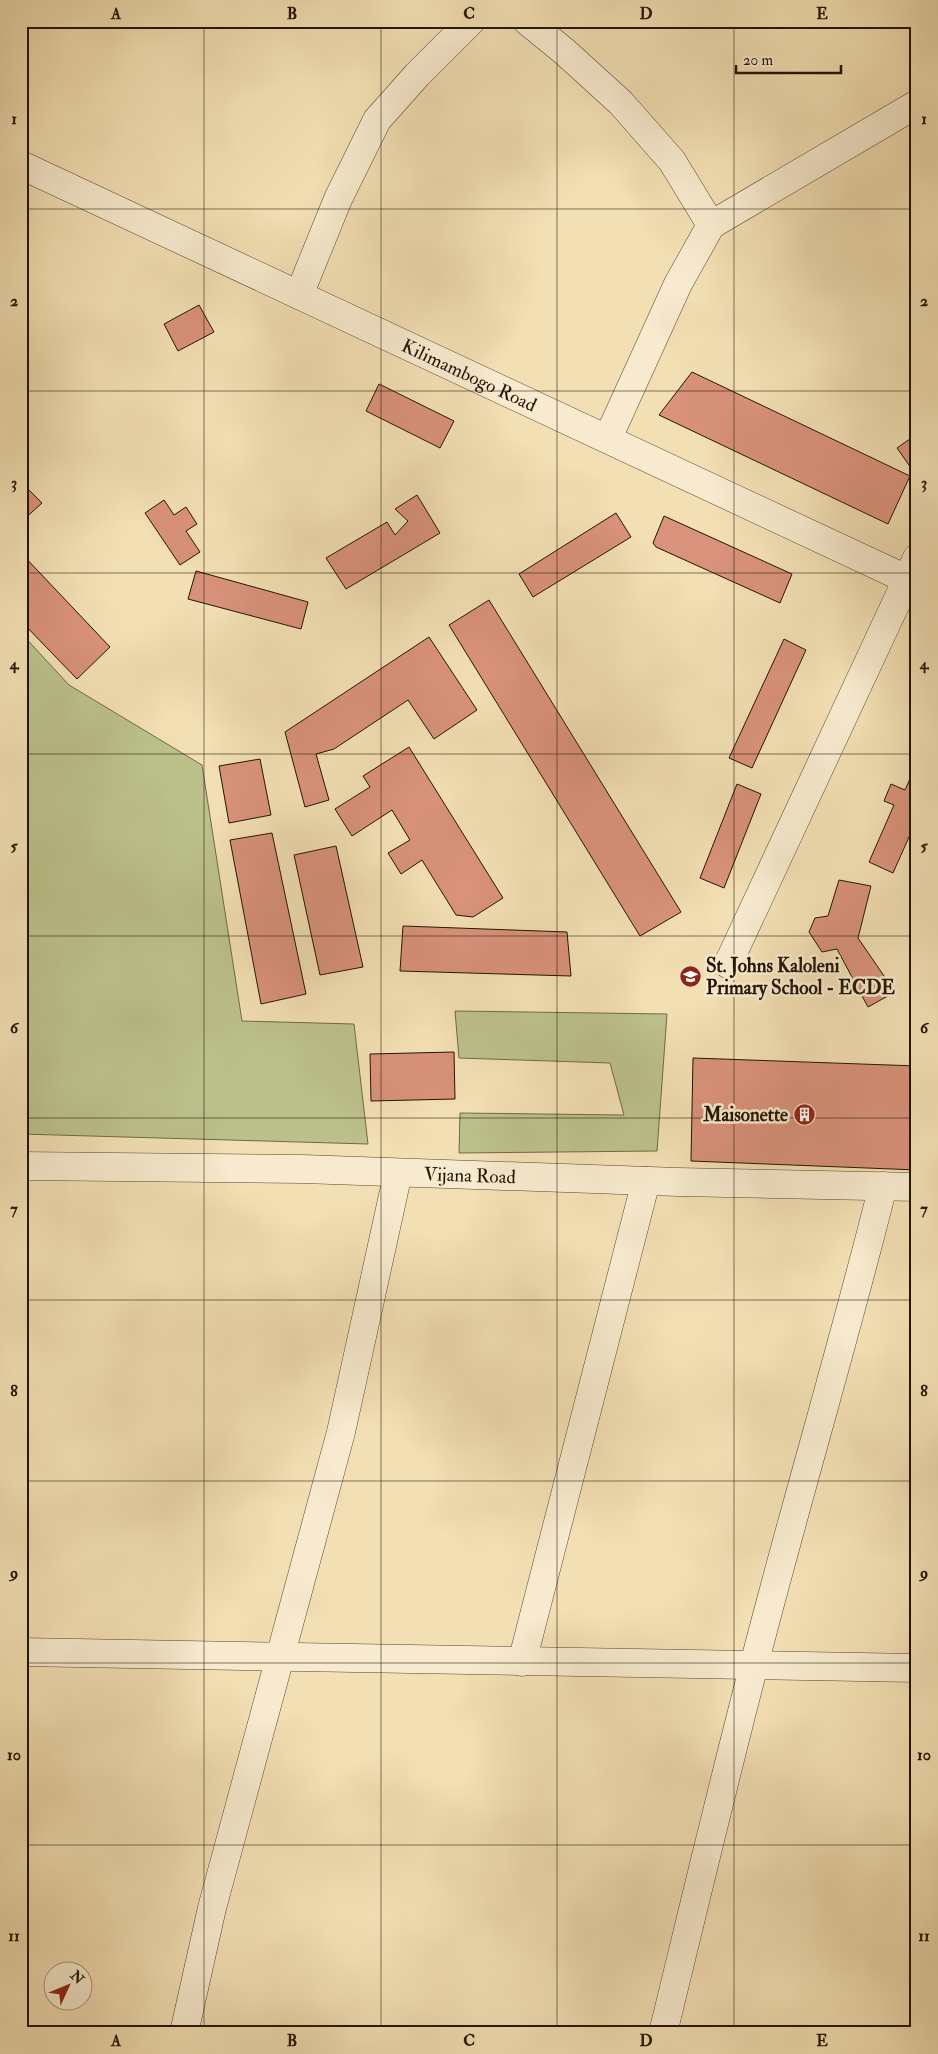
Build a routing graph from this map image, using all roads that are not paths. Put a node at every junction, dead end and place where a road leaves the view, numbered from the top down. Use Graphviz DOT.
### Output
graph roads {
  1 [pos="471,21"];
  2 [pos="527,21"];
  3 [pos="917,104"];
  4 [pos="21,165"];
  5 [pos="711,225"];
  6 [pos="299,295"];
  7 [pos="608,438"];
  8 [pos="914,574"];
  9 [pos="728,964"];
  10 [pos="21,1166"];
  11 [pos="398,1173"];
  12 [pos="646,1181"];
  13 [pos="883,1186"];
  14 [pos="917,1187"];
  15 [pos="21,1652"];
  16 [pos="280,1658"];
  17 [pos="522,1662"];
  18 [pos="754,1666"];
  19 [pos="917,1668"];
  20 [pos="184,2033"];
  21 [pos="663,2033"];
  1 -- 6 [label="street"];
  2 -- 5 [label="street"];
  3 -- 5 [label="street"];
  4 -- 6 [label="street, Kilimambogo Road"];
  5 -- 7 [label="street"];
  6 -- 7 [label="street, Kilimambogo Road"];
  7 -- 8 [label="street, Kilimambogo Road"];
  8 -- 9 [label="street"];
  10 -- 11 [label="street, Vijana Road"];
  11 -- 12 [label="street, Vijana Road"];
  11 -- 16 [label="street"];
  12 -- 13 [label="street, Vijana Road"];
  12 -- 17 [label="street"];
  13 -- 14 [label="street, Vijana Road"];
  13 -- 18 [label="street"];
  15 -- 16 [label="street"];
  16 -- 17 [label="street"];
  16 -- 20 [label="street"];
  17 -- 18 [label="street"];
  18 -- 19 [label="street"];
  18 -- 21 [label="street"];
}
